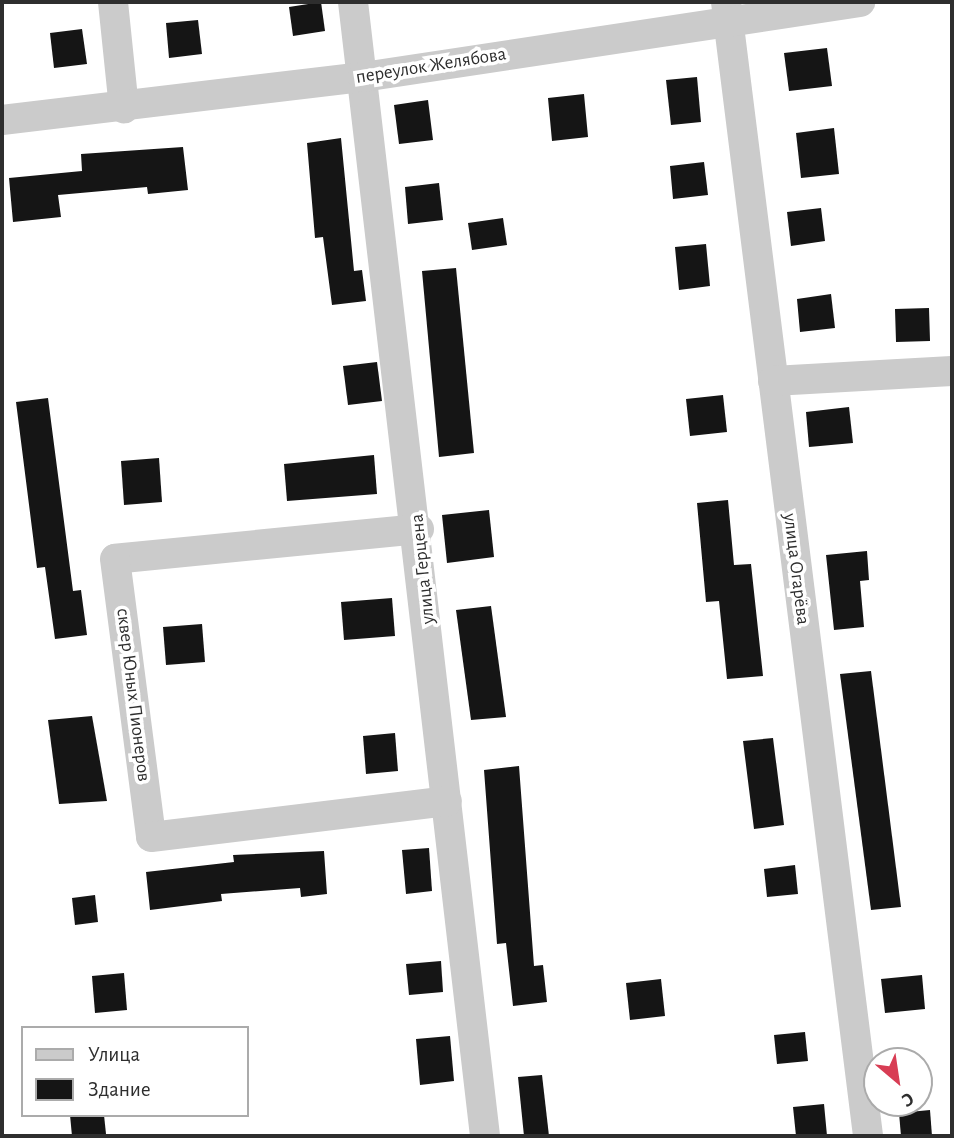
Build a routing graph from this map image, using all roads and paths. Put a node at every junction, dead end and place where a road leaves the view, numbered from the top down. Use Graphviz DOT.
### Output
graph roads {
  1 [pos="113,2"];
  2 [pos="354,2"];
  3 [pos="860,2"];
  4 [pos="727,10"];
  5 [pos="363,77"];
  6 [pos="124,108"];
  7 [pos="2,120"];
  8 [pos="952,371"];
  9 [pos="773,381"];
  10 [pos="419,529"];
  11 [pos="447,801"];
  12 [pos="485,1136"];
  13 [pos="868,1136"];
  1 -- 6 [label="street"];
  2 -- 5 [label="street, улица Герцена"];
  3 -- 4 [label="street, переулок Желябова"];
  4 -- 5 [label="street, переулок Желябова"];
  4 -- 9 [label="street, улица Огарёва"];
  5 -- 6 [label="street, переулок Желябова"];
  5 -- 10 [label="street, улица Герцена"];
  6 -- 7 [label="street, переулок Желябова"];
  8 -- 9 [label="street"];
  9 -- 13 [label="street, улица Огарёва"];
  10 -- 11 [label="street, улица Герцена"];
  10 -- 11 [label="street, сквер Юных Пионеров"];
  11 -- 12 [label="street, улица Герцена"];
}
